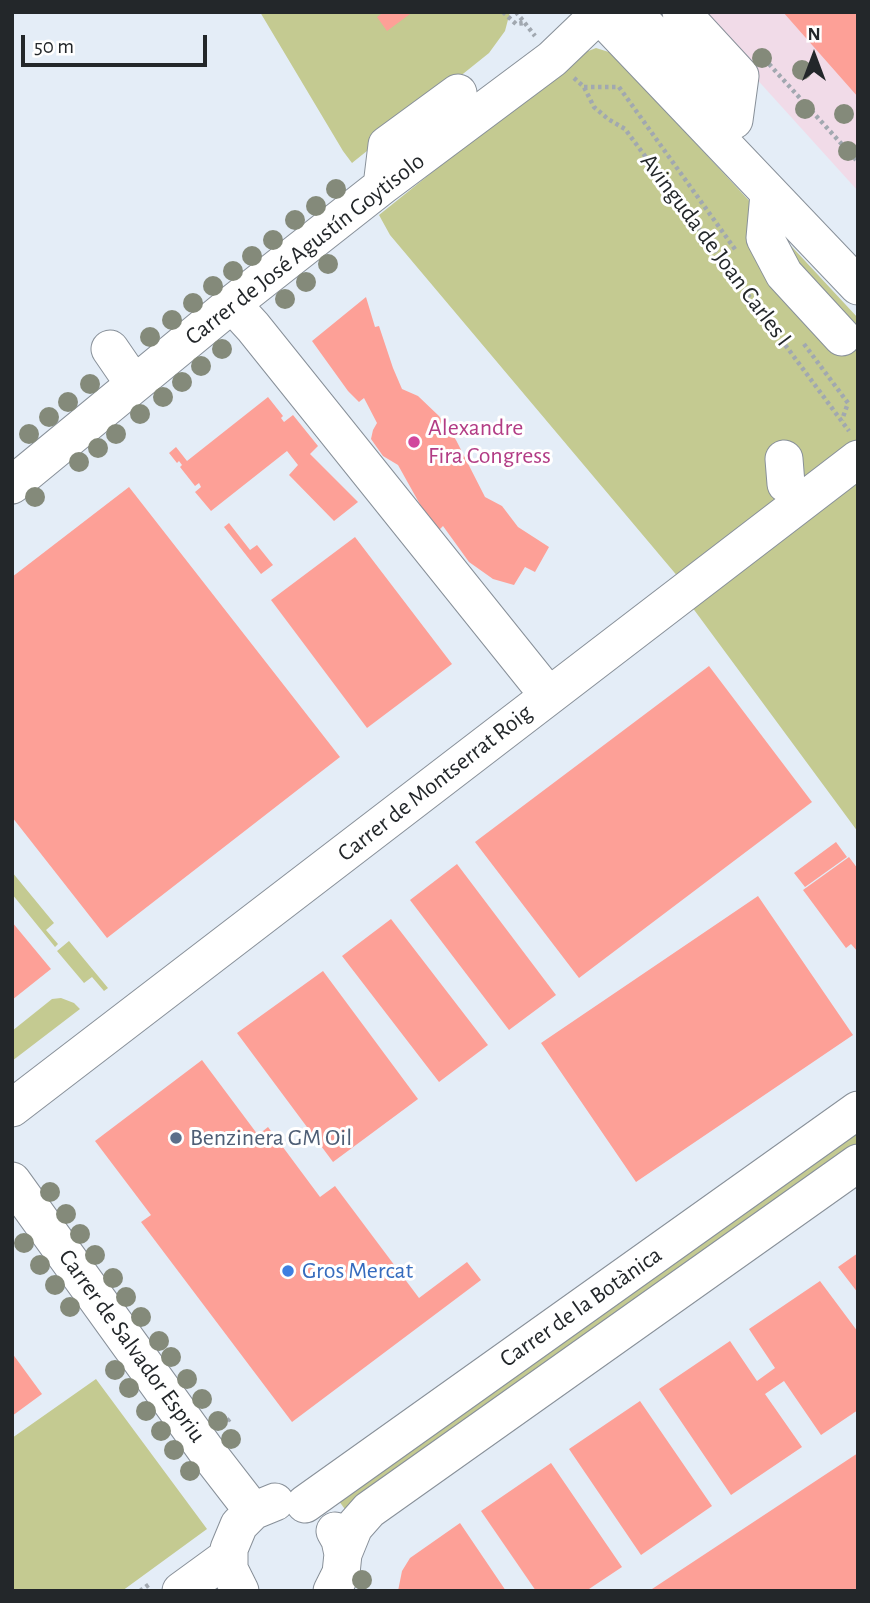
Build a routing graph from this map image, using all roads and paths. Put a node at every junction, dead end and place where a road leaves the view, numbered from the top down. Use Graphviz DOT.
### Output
graph roads {
  1 [pos="503,12"];
  2 [pos="516,12"];
  3 [pos="681,12"];
  4 [pos="609,13"];
  5 [pos="759,54"];
  6 [pos="442,97"];
  7 [pos="734,120"];
  8 [pos="858,162"];
  9 [pos="382,186"];
  10 [pos="769,194"];
  11 [pos="858,257"];
  12 [pos="745,263"];
  13 [pos="858,286"];
  14 [pos="232,304"];
  15 [pos="842,337"];
  16 [pos="801,340"];
  17 [pos="110,349"];
  18 [pos="134,384"];
  19 [pos="858,459"];
  20 [pos="789,473"];
  21 [pos="12,485"];
  22 [pos="688,589"];
  23 [pos="549,696"];
  24 [pos="12,1108"];
  25 [pos="858,1110"];
  26 [pos="858,1163"];
  27 [pos="12,1181"];
  28 [pos="305,1504"];
  29 [pos="253,1511"];
  30 [pos="343,1553"];
  31 [pos="229,1556"];
  32 [pos="170,1584"];
  33 [pos="140,1591"];
  34 [pos="240,1591"];
  35 [pos="332,1591"];
  1 -- 2 [label="path"];
  3 -- 7 [label="street"];
  4 -- 7 [label="street"];
  4 -- 9 [label="street, Carrer de José Agustín Goytisolo"];
  4 -- 10 [label="street"];
  5 -- 8 [label="path"];
  6 -- 9 [label="street"];
  7 -- 11 [label="street"];
  9 -- 14 [label="street, Carrer de José Agustín Goytisolo"];
  10 -- 13 [label="street"];
  10 -- 15 [label="street"];
  12 -- 16 [label="path, Avinguda de Joan Carles I"];
  14 -- 18 [label="street, Carrer de José Agustín Goytisolo"];
  14 -- 23 [label="street"];
  17 -- 18 [label="street"];
  18 -- 21 [label="street, Carrer de José Agustín Goytisolo"];
  19 -- 22 [label="street, Carrer de Montserrat Roig"];
  20 -- 22 [label="street"];
  22 -- 23 [label="street, Carrer de Montserrat Roig"];
  23 -- 24 [label="street, Carrer de Montserrat Roig"];
  25 -- 28 [label="street, Carrer de la Botànica"];
  26 -- 30 [label="street, Carrer de la Botànica"];
  27 -- 29 [label="street, Carrer de Salvador Espriu"];
  28 -- 29 [label="street"];
  28 -- 30 [label="street"];
  29 -- 31 [label="street"];
  30 -- 35 [label="street, Carrer de la Botànica"];
  31 -- 32 [label="street"];
  31 -- 34 [label="street"];
  32 -- 33 [label="path"];
}
